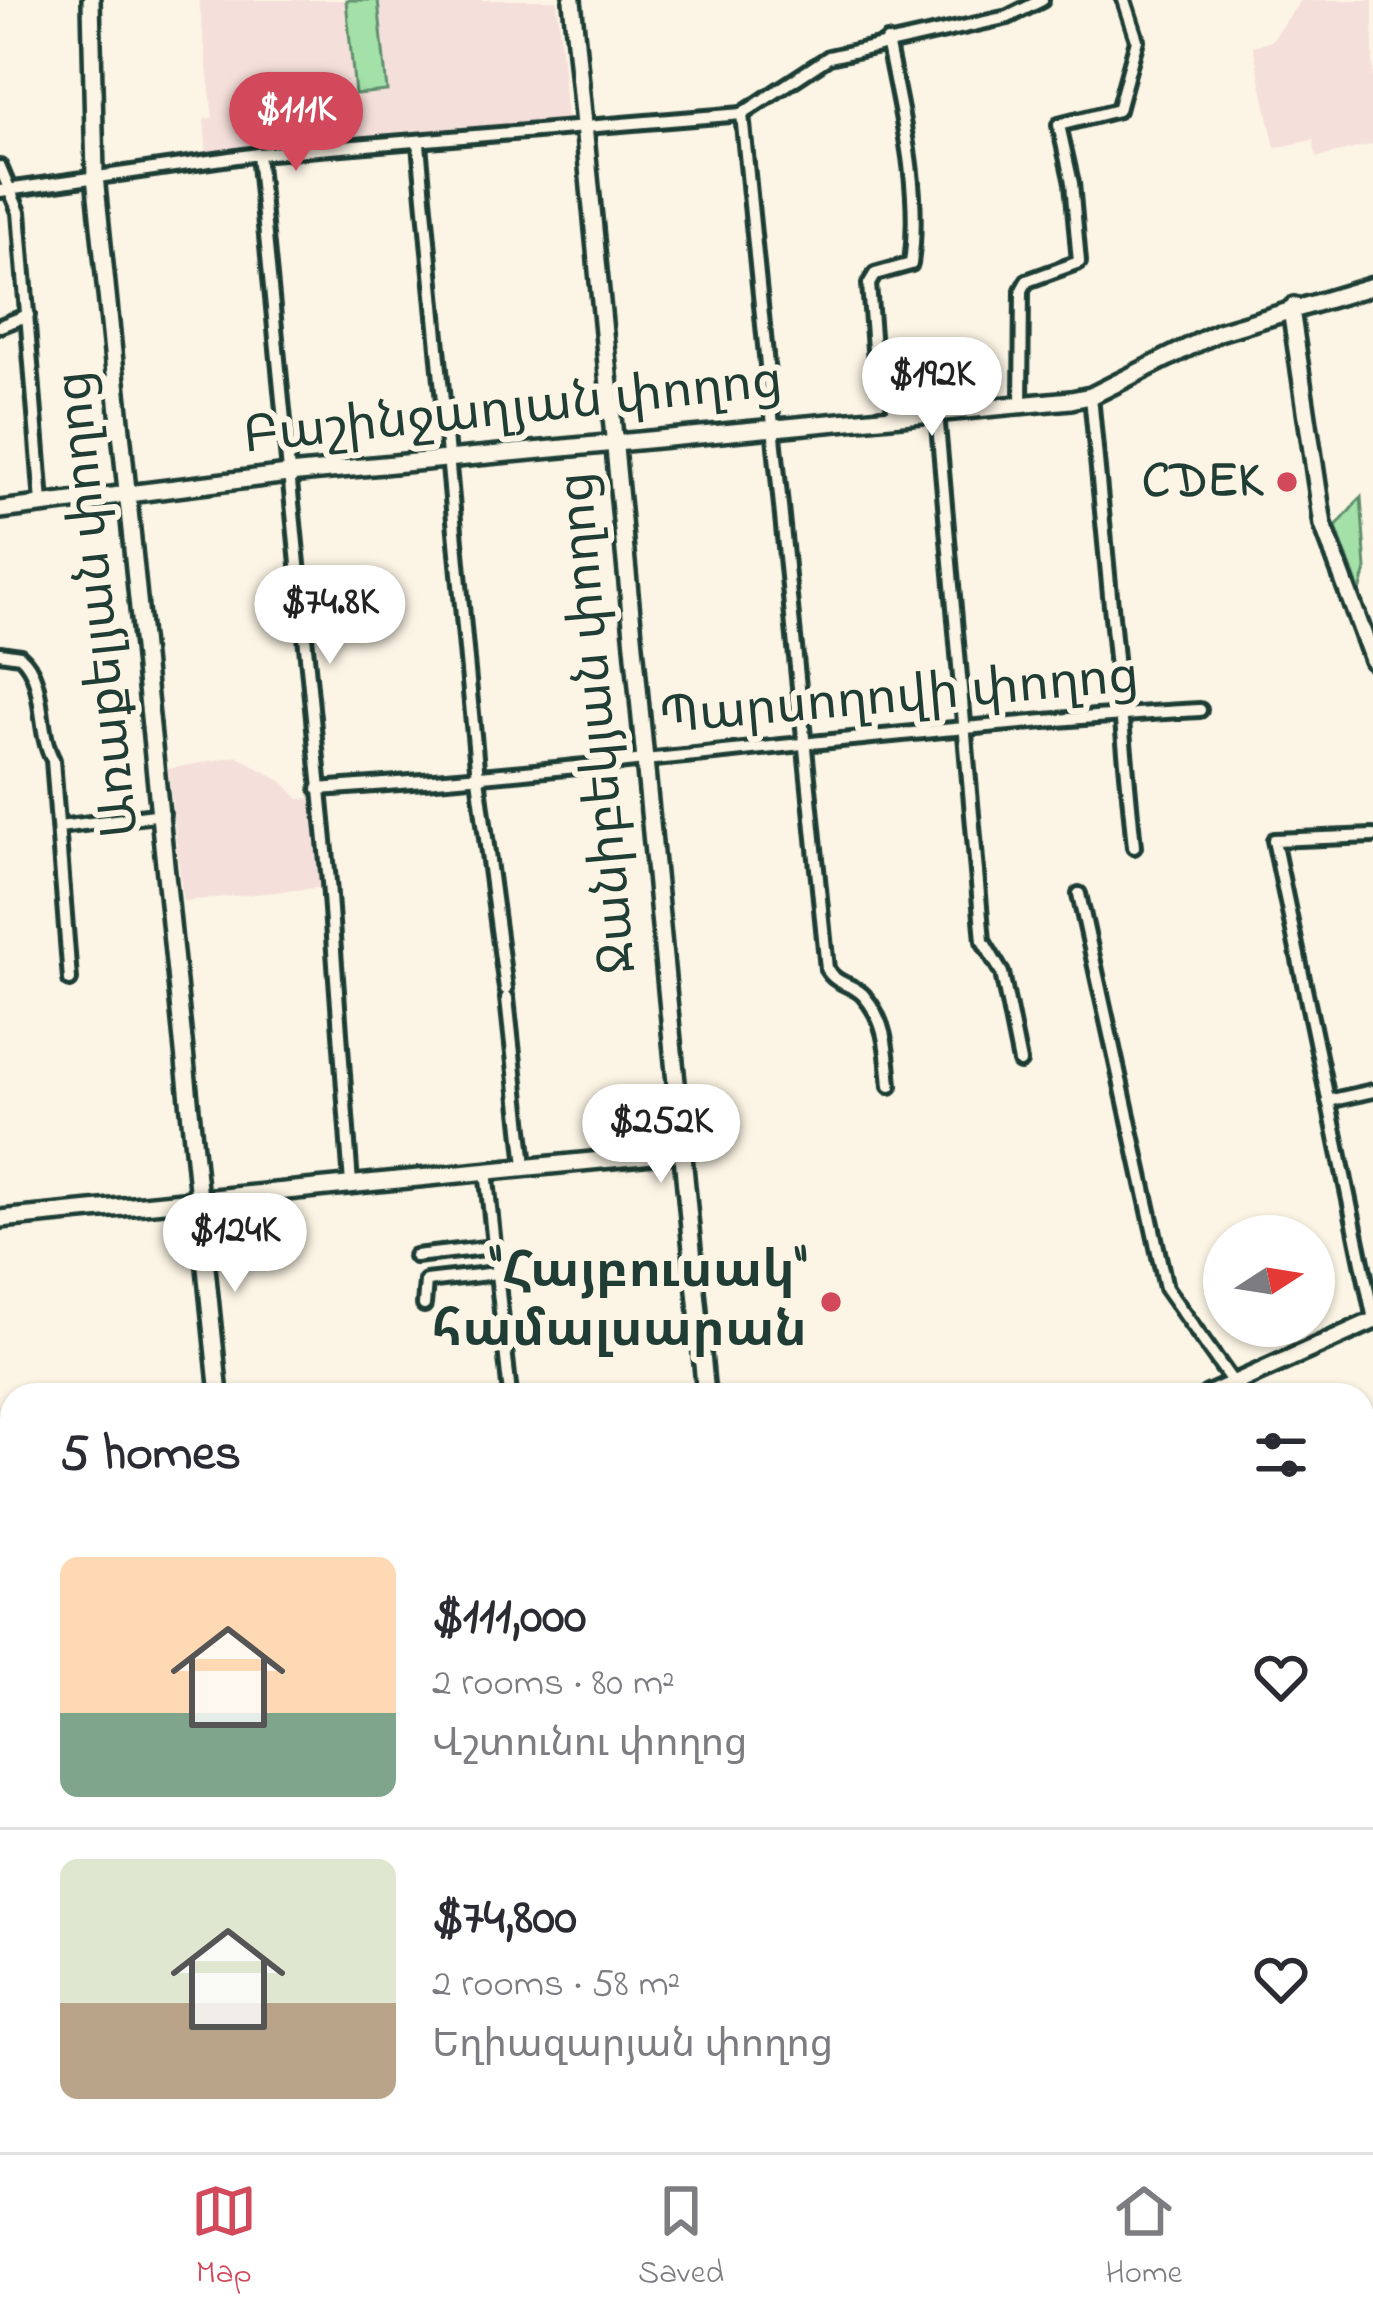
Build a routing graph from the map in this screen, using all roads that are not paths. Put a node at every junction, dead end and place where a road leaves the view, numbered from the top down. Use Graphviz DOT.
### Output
graph roads {
  1 [pos="91,0"];
  2 [pos="572,0"];
  3 [pos="1042,0"];
  4 [pos="1124,0"];
  5 [pos="887,41"];
  6 [pos="742,114"];
  7 [pos="585,128"];
  8 [pos="419,144"];
  9 [pos="258,154"];
  10 [pos="0,167"];
  11 [pos="95,176"];
  12 [pos="4,190"];
  13 [pos="1373,284"];
  14 [pos="1292,308"];
  15 [pos="28,315"];
  16 [pos="0,326"];
  17 [pos="1091,396"];
  18 [pos="1021,405"];
  19 [pos="937,413"];
  20 [pos="895,416"];
  21 [pos="775,428"];
  22 [pos="615,441"];
  23 [pos="448,458"];
  24 [pos="288,474"];
  25 [pos="129,493"];
  26 [pos="42,503"];
  27 [pos="0,510"];
  28 [pos="6,653"];
  29 [pos="1373,657"];
  30 [pos="1200,710"];
  31 [pos="1122,715"];
  32 [pos="964,724"];
  33 [pos="803,742"];
  34 [pos="646,762"];
  35 [pos="478,778"];
  36 [pos="318,789"];
  37 [pos="163,814"];
  38 [pos="59,827"];
  39 [pos="1373,836"];
  40 [pos="1134,847"];
  41 [pos="1079,895"];
  42 [pos="70,980"];
  43 [pos="1019,1062"];
  44 [pos="890,1086"];
  45 [pos="1373,1091"];
  46 [pos="1328,1101"];
  47 [pos="683,1152"];
  48 [pos="525,1166"];
  49 [pos="486,1169"];
  50 [pos="351,1184"];
  51 [pos="201,1200"];
  52 [pos="0,1219"];
  53 [pos="494,1247"];
  54 [pos="416,1256"];
  55 [pos="497,1273"];
  56 [pos="424,1305"];
  57 [pos="1373,1318"];
  58 [pos="218,1383"];
  59 [pos="509,1383"];
  60 [pos="705,1383"];
  61 [pos="1233,1383"];
  62 [pos="1236,1383"];
  1 -- 11 [label="main road, Առաքելյան փողոց"];
  2 -- 7 [label="main road, Ջանիբեկյան փողոց"];
  3 -- 5 [label="street"];
  4 -- 18 [label="street"];
  5 -- 6 [label="street"];
  5 -- 20 [label="street"];
  6 -- 7 [label="street"];
  6 -- 21 [label="street"];
  7 -- 8 [label="street"];
  7 -- 22 [label="main road, Ջանիբեկյան փողոց"];
  8 -- 9 [label="street"];
  8 -- 23 [label="street"];
  9 -- 11 [label="street"];
  9 -- 24 [label="street"];
  10 -- 12 [label="street"];
  11 -- 12 [label="street"];
  11 -- 25 [label="main road, Առաքելյան փողոց"];
  12 -- 15 [label="street"];
  13 -- 14 [label="main road, Բաշինջաղյան փողոց"];
  14 -- 17 [label="main road, Բաշինջաղյան փողոց"];
  14 -- 29 [label="main road"];
  15 -- 16 [label="street"];
  15 -- 26 [label="street"];
  17 -- 18 [label="main road, Բաշինջաղյան փողոց"];
  17 -- 31 [label="street"];
  18 -- 19 [label="main road, Բաշինջաղյան փողոց"];
  19 -- 20 [label="main road, Բաշինջաղյան փողոց"];
  19 -- 32 [label="street"];
  20 -- 21 [label="main road, Բաշինջաղյան փողոց"];
  21 -- 22 [label="main road, Բաշինջաղյան փողոց"];
  21 -- 33 [label="street"];
  22 -- 23 [label="main road, Բաշինջաղյան փողոց"];
  22 -- 34 [label="main road, Ջանիբեկյան փողոց"];
  23 -- 24 [label="main road, Բաշինջաղյան փողոց"];
  23 -- 35 [label="street"];
  24 -- 25 [label="main road, Բաշինջաղյան փողոց"];
  24 -- 36 [label="street"];
  25 -- 26 [label="main road, Բաշինջաղյան փողոց"];
  25 -- 37 [label="main road, Առաքելյան փողոց"];
  26 -- 27 [label="main road, Բաշինջաղյան փողոց"];
  28 -- 38 [label="street"];
  30 -- 31 [label="street, Պարսողովի փողոց"];
  31 -- 32 [label="street, Պարսողովի փողոց"];
  31 -- 40 [label="street"];
  32 -- 33 [label="street, Պարսողովի փողոց"];
  32 -- 43 [label="street"];
  33 -- 34 [label="street, Պարսողովի փողոց"];
  33 -- 44 [label="street"];
  34 -- 35 [label="street, Պարսողովի փողոց"];
  34 -- 47 [label="main road, Ջանիբեկյան փողոց"];
  35 -- 36 [label="street, Պարսողովի փողոց"];
  35 -- 48 [label="street"];
  36 -- 50 [label="street"];
  37 -- 38 [label="street"];
  37 -- 51 [label="main road, Առաքելյան փողոց"];
  38 -- 42 [label="street"];
  39 -- 46 [label="street"];
  41 -- 61 [label="street"];
  45 -- 46 [label="street"];
  46 -- 57 [label="street"];
  47 -- 48 [label="main road"];
  47 -- 60 [label="main road, Ջանիբեկյան փողոց"];
  48 -- 49 [label="main road"];
  49 -- 50 [label="main road"];
  49 -- 53 [label="street"];
  50 -- 51 [label="main road"];
  51 -- 52 [label="main road"];
  51 -- 58 [label="main road, Առաքելյան փողոց"];
  53 -- 54 [label="street"];
  53 -- 55 [label="street"];
  55 -- 56 [label="street"];
  55 -- 59 [label="street"];
  57 -- 62 [label="main road"];
}
